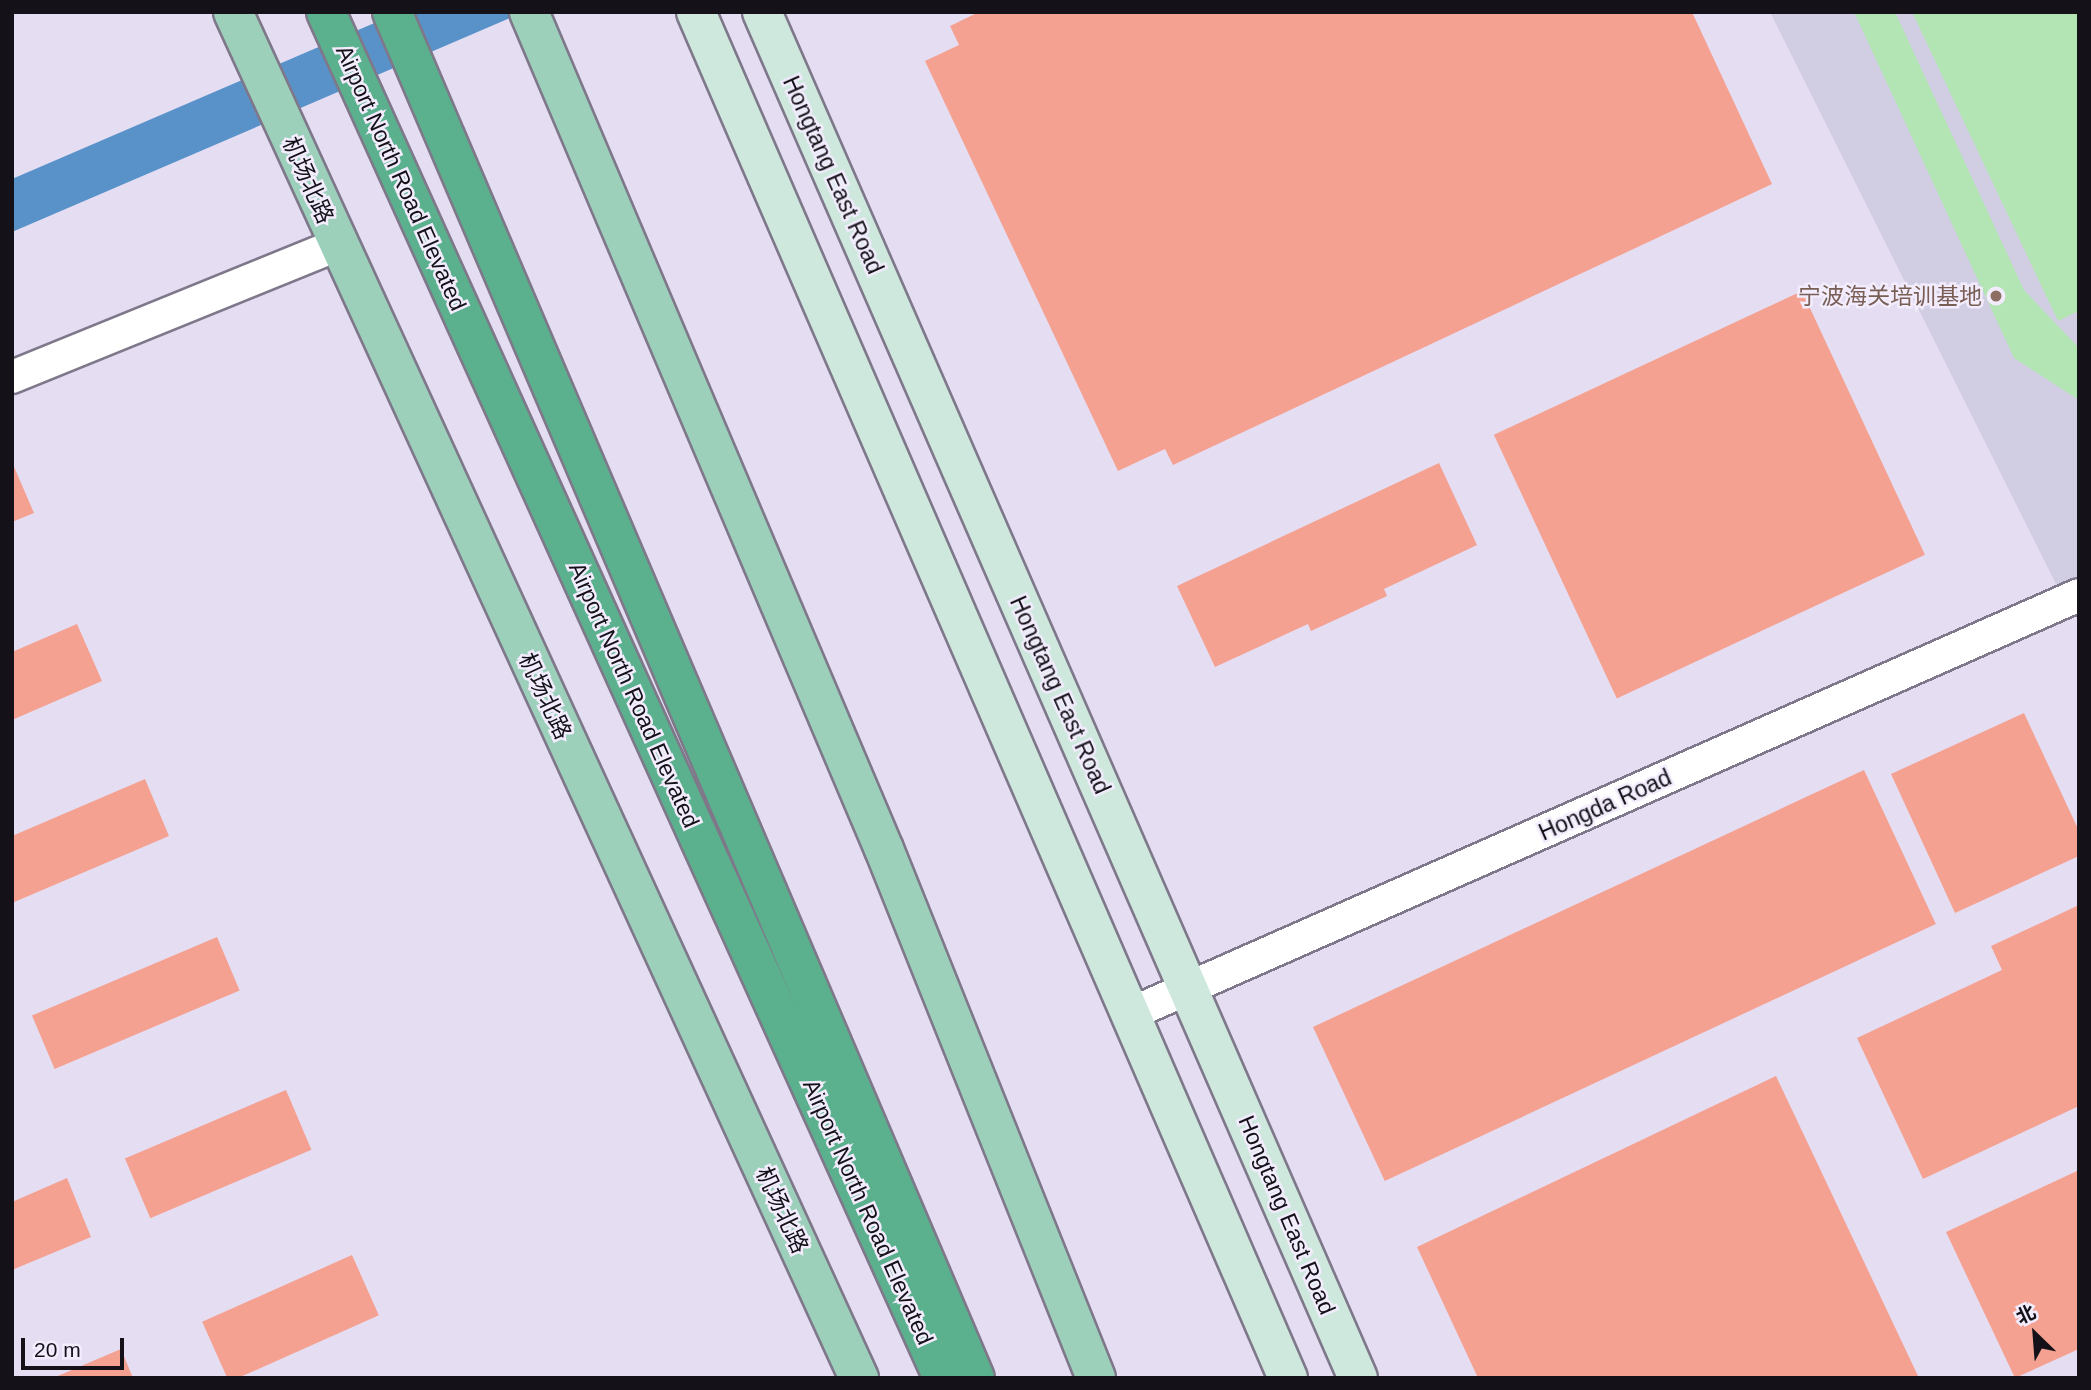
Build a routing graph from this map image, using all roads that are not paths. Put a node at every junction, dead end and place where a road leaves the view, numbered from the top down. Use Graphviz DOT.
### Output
graph roads {
  1 [pos="326,12"];
  2 [pos="392,12"];
  3 [pos="530,12"];
  4 [pos="696,12"];
  5 [pos="762,12"];
  6 [pos="236,20"];
  7 [pos="337,245"];
  8 [pos="12,377"];
  9 [pos="2076,604"];
  10 [pos="1188,989"];
  11 [pos="1130,1014"];
  12 [pos="859,1378"];
  13 [pos="943,1378"];
  14 [pos="975,1378"];
  15 [pos="1096,1378"];
  16 [pos="1288,1378"];
  17 [pos="1358,1378"];
  1 -- 13 [label="highway, Airport North Road Elevated"];
  2 -- 14 [label="highway, Airport North Road Elevated"];
  3 -- 15 [label="main road"];
  4 -- 11 [label="main road"];
  5 -- 10 [label="main road, Hongtang East Road"];
  6 -- 7 [label="main road, 机场北路"];
  7 -- 8 [label="street"];
  7 -- 12 [label="main road, 机场北路"];
  9 -- 10 [label="street, Hongda Road"];
  10 -- 11 [label="street, Hongda Road"];
  10 -- 17 [label="main road, Hongtang East Road"];
  11 -- 16 [label="main road"];
}
